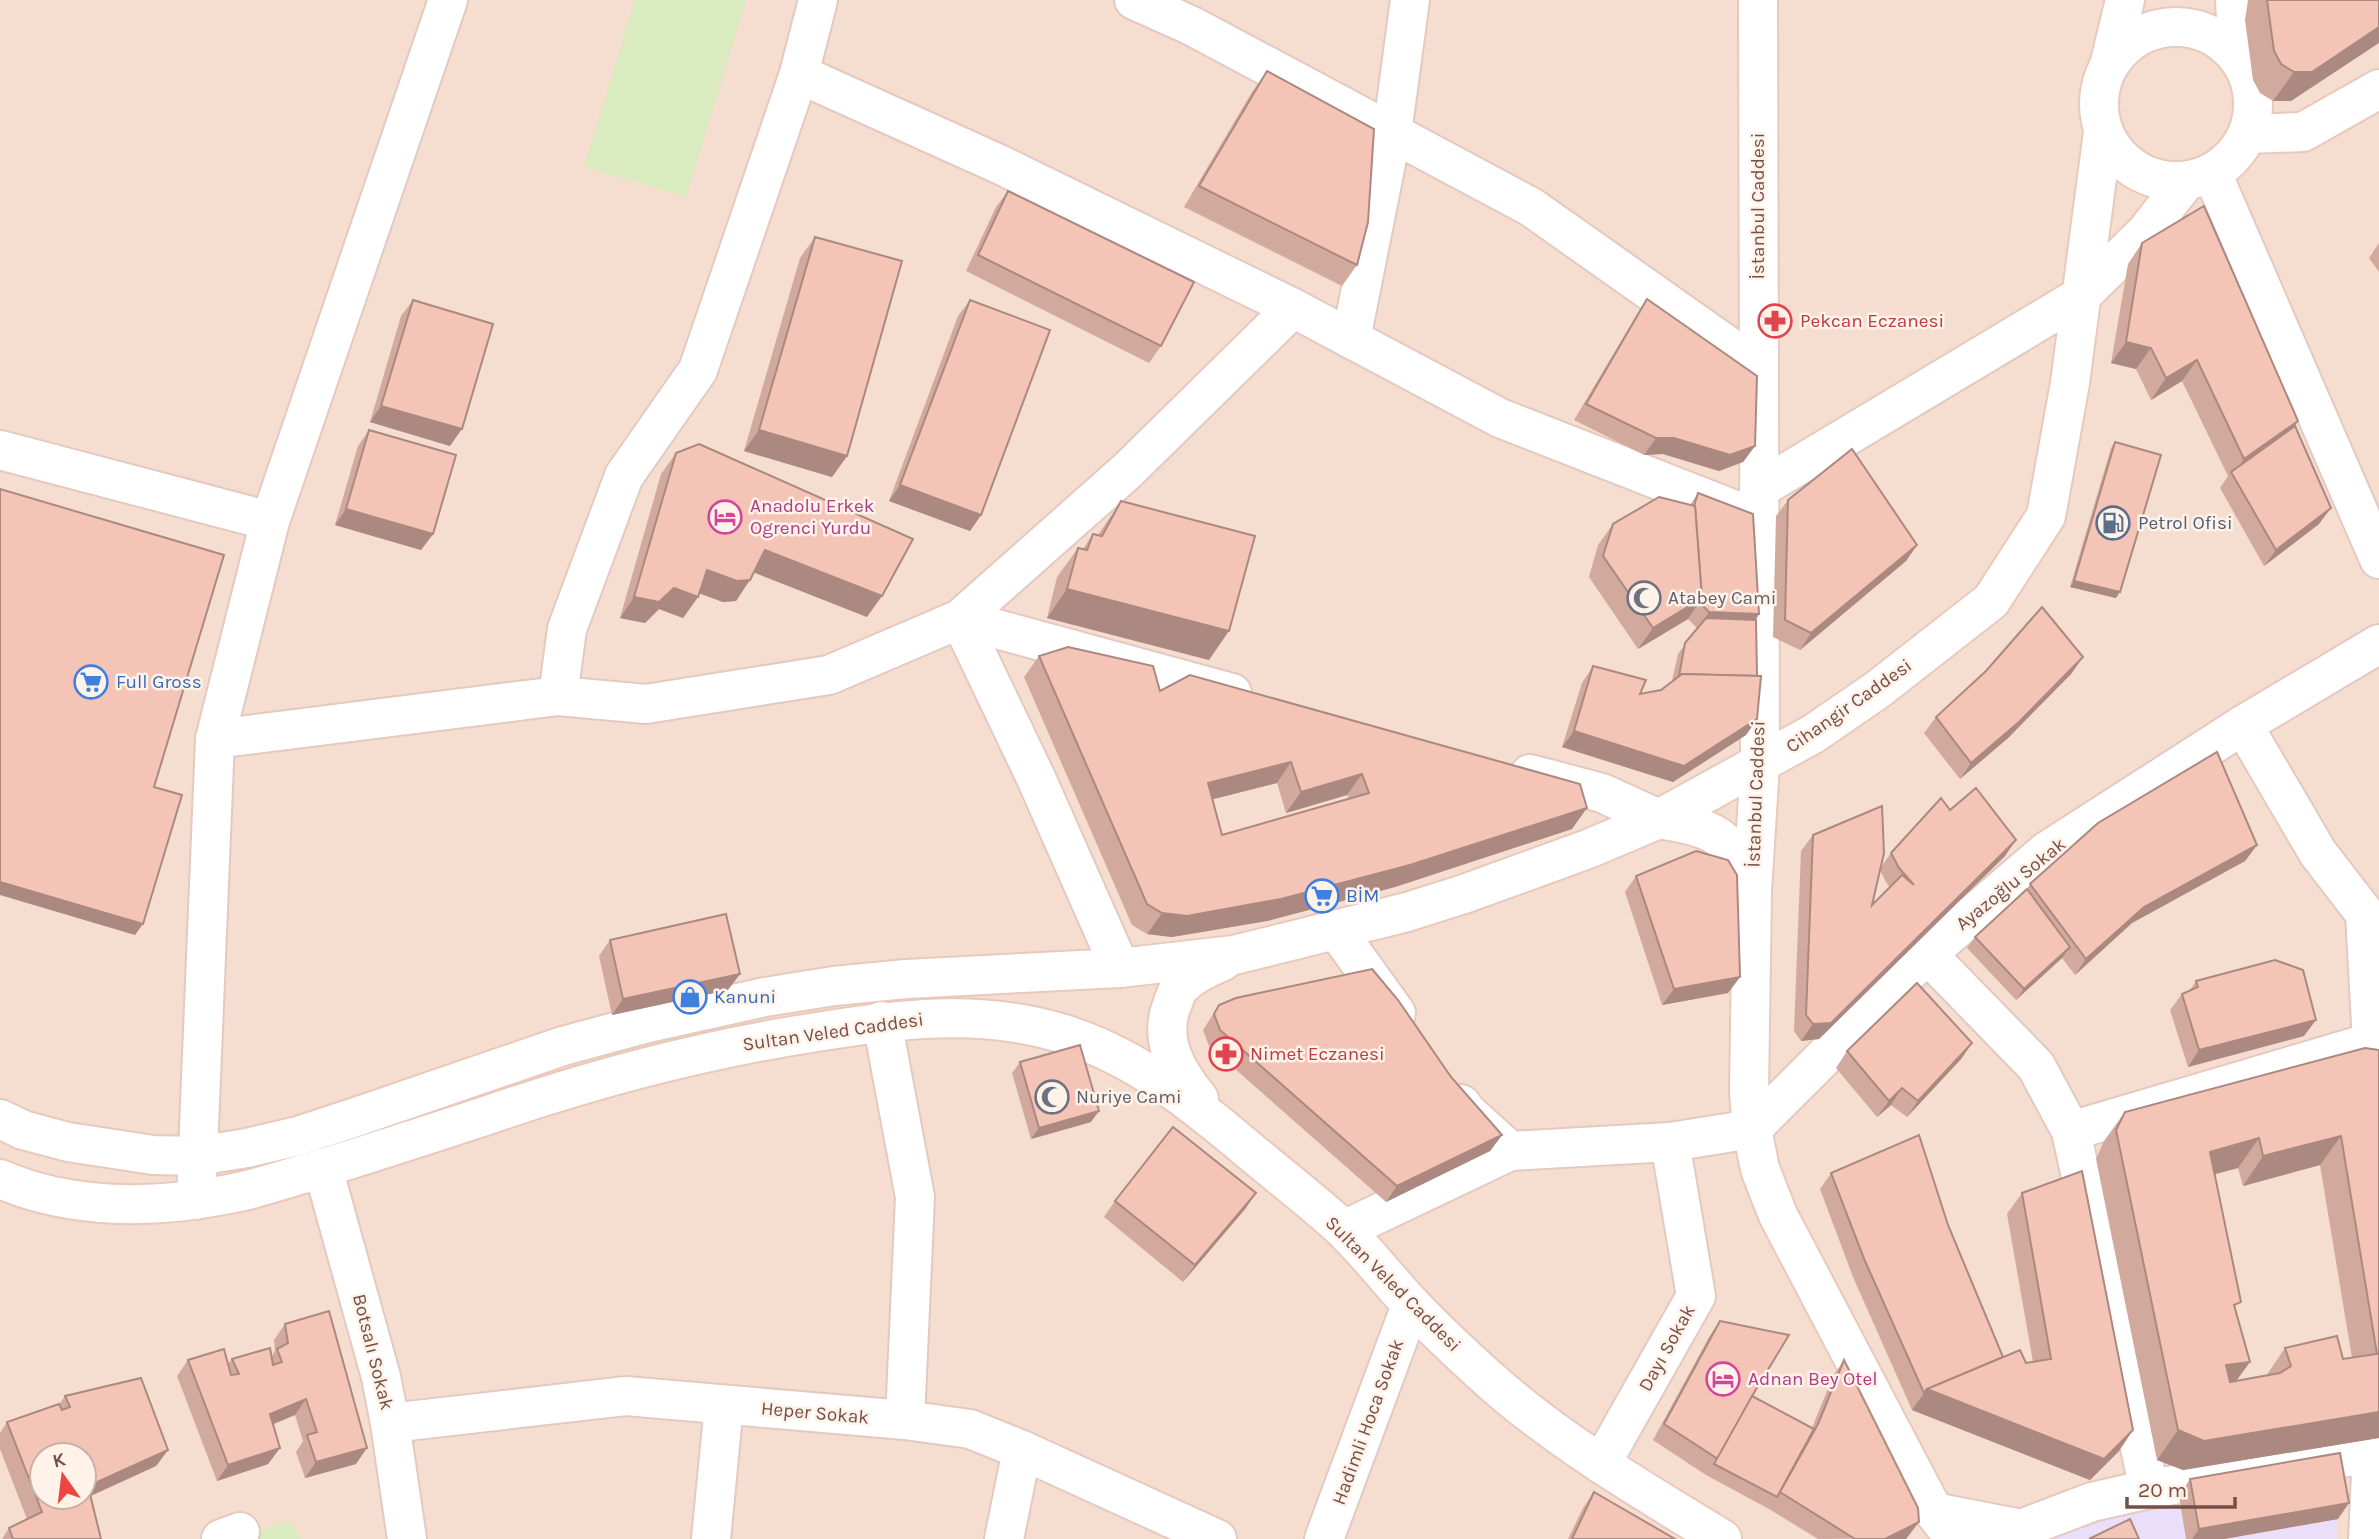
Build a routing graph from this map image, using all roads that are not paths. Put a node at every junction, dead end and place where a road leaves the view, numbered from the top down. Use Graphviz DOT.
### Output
graph roads {
  1 [pos="448,0"];
  2 [pos="818,0"];
  3 [pos="1134,0"];
  4 [pos="1410,0"];
  5 [pos="1758,0"];
  6 [pos="2125,0"];
  7 [pos="2235,0"];
  8 [pos="2238,57"];
  9 [pos="2110,62"];
  10 [pos="799,74"];
  11 [pos="2379,89"];
  12 [pos="2103,132"];
  13 [pos="1392,133"];
  14 [pos="2248,134"];
  15 [pos="2199,177"];
  16 [pos="2081,296"];
  17 [pos="1293,308"];
  18 [pos="1351,339"];
  19 [pos="1759,368"];
  20 [pos="0,450"];
  21 [pos="1759,504"];
  22 [pos="270,521"];
  23 [pos="2379,559"];
  24 [pos="960,619"];
  25 [pos="2379,644"];
  26 [pos="558,696"];
  27 [pos="1268,702"];
  28 [pos="2243,724"];
  29 [pos="215,739"];
  30 [pos="1495,764"];
  31 [pos="1760,765"];
  32 [pos="1660,819"];
  33 [pos="1752,891"];
  34 [pos="2372,909"];
  35 [pos="1337,930"];
  36 [pos="1927,954"];
  37 [pos="1234,955"];
  38 [pos="1120,968"];
  39 [pos="882,1021"];
  40 [pos="1418,1044"];
  41 [pos="2375,1059"];
  42 [pos="1442,1078"];
  43 [pos="0,1119"];
  44 [pos="1223,1129"];
  45 [pos="1752,1129"];
  46 [pos="2071,1131"];
  47 [pos="1670,1142"];
  48 [pos="1510,1151"];
  49 [pos="197,1157"];
  50 [pos="323,1168"];
  51 [pos="0,1180"];
  52 [pos="196,1200"];
  53 [pos="1344,1230"];
  54 [pos="1411,1305"];
  55 [pos="724,1405"];
  56 [pos="905,1420"];
  57 [pos="390,1423"];
  58 [pos="1022,1450"];
  59 [pos="2375,1453"];
  60 [pos="1601,1464"];
  61 [pos="2149,1489"];
  62 [pos="1939,1530"];
  63 [pos="407,1539"];
  64 [pos="711,1539"];
  65 [pos="1004,1539"];
  66 [pos="1217,1539"];
  67 [pos="1324,1539"];
  68 [pos="1722,1539"];
  69 [pos="2368,1539"];
  1 -- 22 [label="street"];
  2 -- 10 [label="street"];
  3 -- 13 [label="street"];
  4 -- 13 [label="street"];
  5 -- 19 [label="street, İstanbul Caddesi"];
  6 -- 9 [label="street"];
  7 -- 8 [label="street"];
  8 -- 9 [label="street, Cihangir Caddesi"];
  8 -- 14 [label="street, Cihangir Caddesi"];
  9 -- 12 [label="street, Cihangir Caddesi"];
  10 -- 17 [label="street"];
  10 -- 26 [label="street"];
  11 -- 14 [label="street"];
  12 -- 15 [label="street"];
  12 -- 16 [label="street, Cihangir Caddesi"];
  13 -- 18 [label="street"];
  13 -- 19 [label="street"];
  14 -- 15 [label="street"];
  15 -- 16 [label="street"];
  15 -- 23 [label="street"];
  16 -- 21 [label="street"];
  16 -- 31 [label="street, Cihangir Caddesi"];
  17 -- 18 [label="street"];
  17 -- 24 [label="street"];
  18 -- 21 [label="street"];
  19 -- 21 [label="street, İstanbul Caddesi"];
  20 -- 22 [label="street"];
  21 -- 31 [label="street, İstanbul Caddesi"];
  22 -- 29 [label="street"];
  24 -- 26 [label="street"];
  24 -- 27 [label="street"];
  24 -- 38 [label="street"];
  25 -- 28 [label="street, Ayazoğlu Sokak"];
  26 -- 29 [label="street"];
  28 -- 34 [label="street"];
  28 -- 36 [label="street, Ayazoğlu Sokak"];
  29 -- 49 [label="street"];
  30 -- 32 [label="street"];
  31 -- 32 [label="street, Cihangir Caddesi"];
  31 -- 33 [label="street, İstanbul Caddesi"];
  32 -- 33 [label="street"];
  32 -- 35 [label="street, Cihangir Caddesi"];
  33 -- 45 [label="street, İstanbul Caddesi"];
  34 -- 41 [label="street"];
  35 -- 37 [label="street, Cihangir Caddesi"];
  35 -- 40 [label="street"];
  36 -- 45 [label="street, Ayazoğlu Sokak"];
  36 -- 46 [label="street"];
  37 -- 38 [label="street"];
  37 -- 44 [label="street"];
  38 -- 49 [label="street"];
  39 -- 44 [label="street, Sultan Veled Caddesi"];
  39 -- 50 [label="street, Sultan Veled Caddesi"];
  39 -- 56 [label="street"];
  41 -- 46 [label="street"];
  42 -- 48 [label="street"];
  43 -- 49 [label="street"];
  44 -- 53 [label="street, Sultan Veled Caddesi"];
  45 -- 47 [label="street"];
  45 -- 62 [label="street, İstanbul Caddesi"];
  46 -- 61 [label="street"];
  47 -- 48 [label="street"];
  47 -- 60 [label="street, Dayı Sokak"];
  48 -- 53 [label="street"];
  49 -- 52 [label="street"];
  50 -- 52 [label="street, Sultan Veled Caddesi"];
  50 -- 57 [label="street, Botsalı Sokak"];
  51 -- 52 [label="street, Sultan Veled Caddesi"];
  53 -- 54 [label="street, Sultan Veled Caddesi"];
  54 -- 60 [label="street, Sultan Veled Caddesi"];
  54 -- 67 [label="street, Hadimli Hoca Sokak"];
  55 -- 56 [label="street, Heper Sokak"];
  55 -- 57 [label="street, Heper Sokak"];
  55 -- 64 [label="street"];
  56 -- 58 [label="street, Heper Sokak"];
  57 -- 63 [label="street, Botsalı Sokak"];
  58 -- 65 [label="street"];
  58 -- 66 [label="street, Heper Sokak"];
  59 -- 61 [label="street"];
  59 -- 69 [label="street"];
  60 -- 68 [label="street, Sultan Veled Caddesi"];
  61 -- 62 [label="street"];
}
